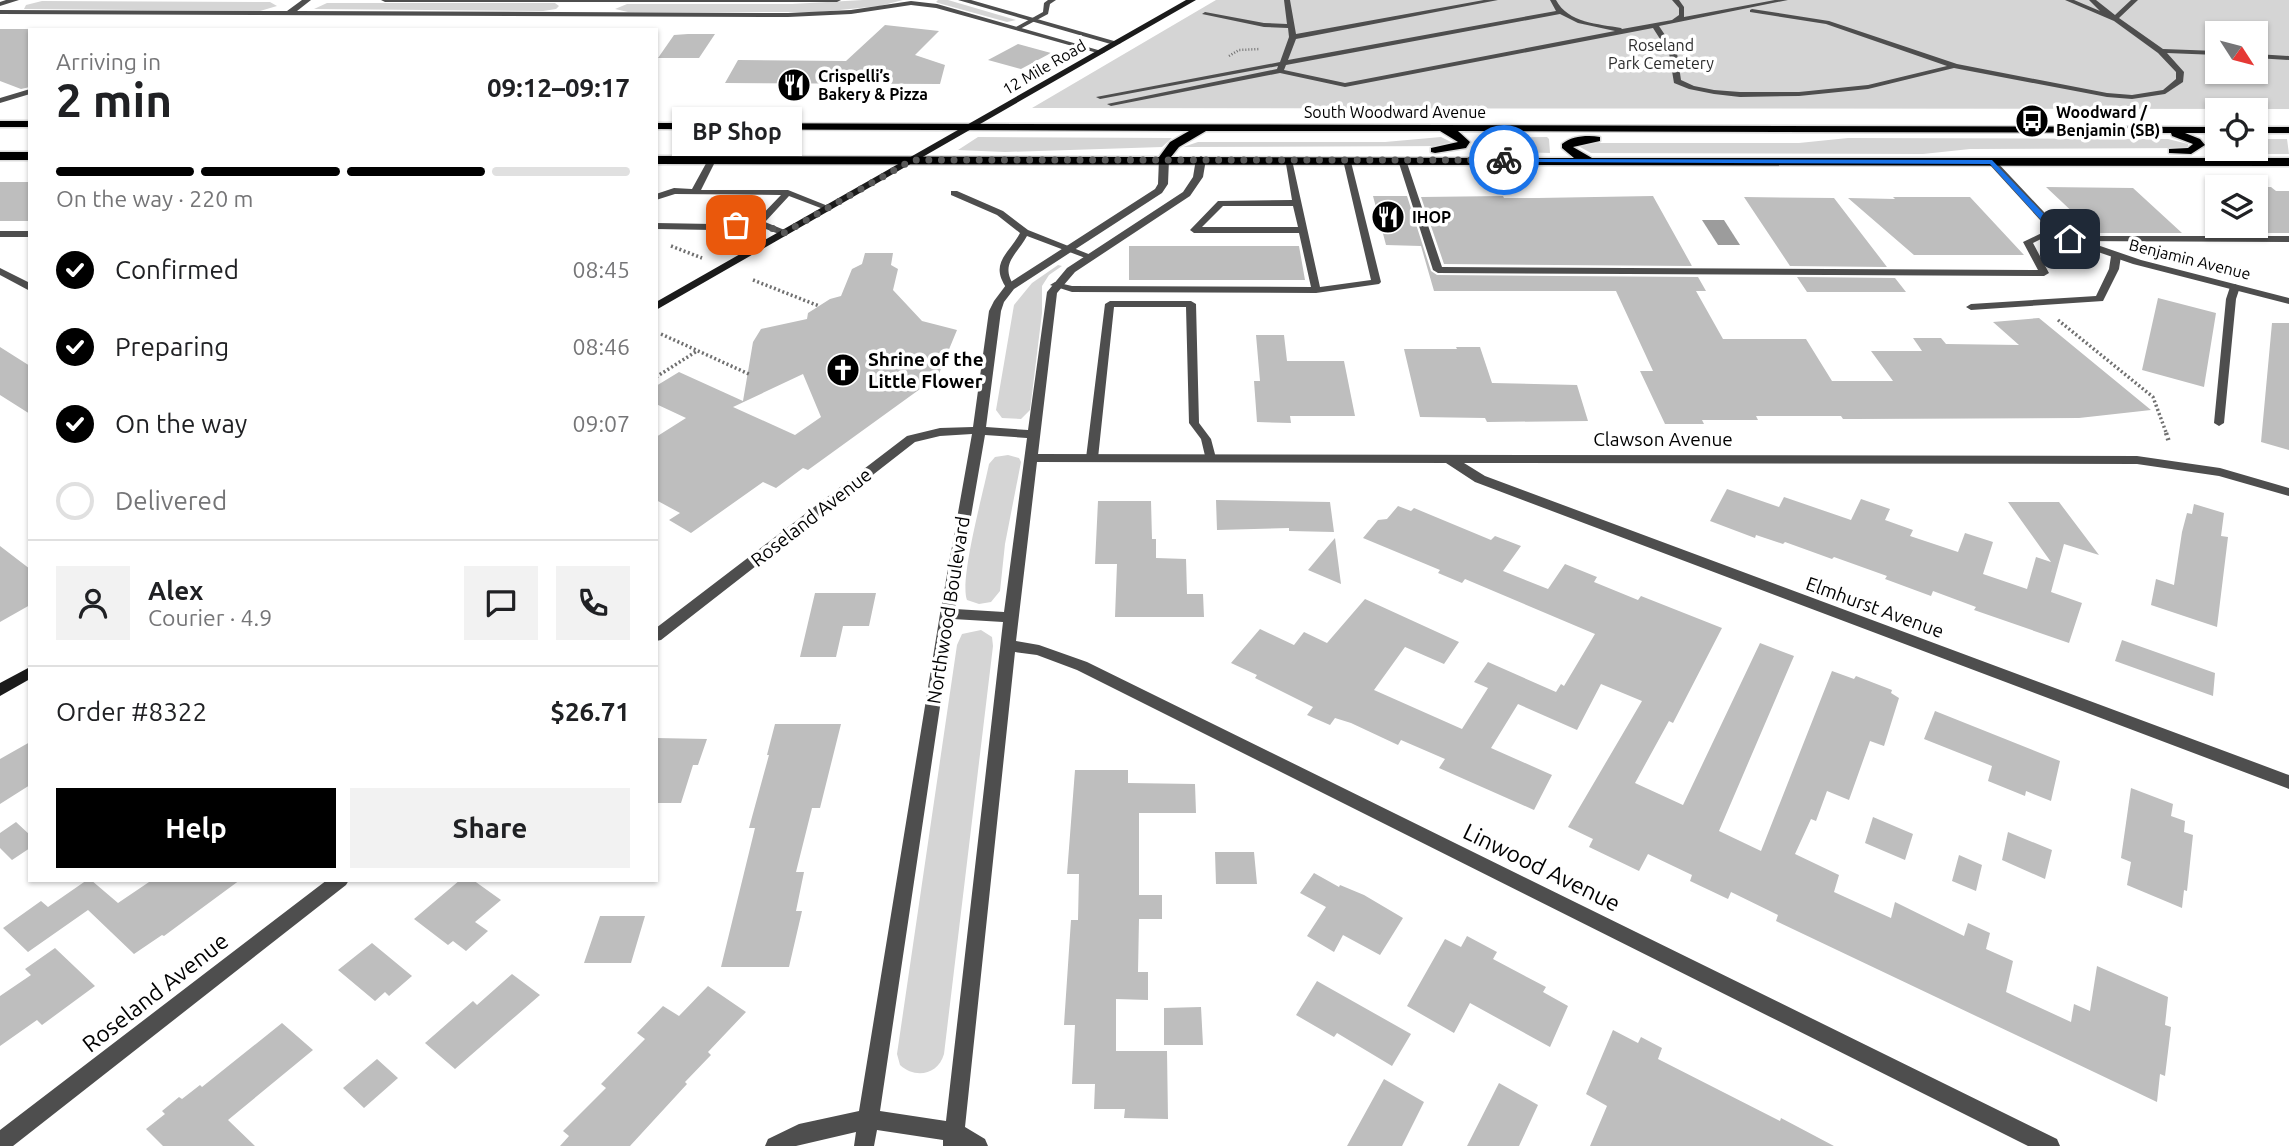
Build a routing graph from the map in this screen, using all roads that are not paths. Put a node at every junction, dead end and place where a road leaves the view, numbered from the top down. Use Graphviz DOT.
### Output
graph roads {
  1 [pos="17,0"];
  2 [pos="307,0"];
  3 [pos="385,0"];
  4 [pos="837,0"];
  5 [pos="962,0"];
  6 [pos="1053,0"];
  7 [pos="1192,0"];
  8 [pos="1287,0"];
  9 [pos="1495,0"];
  10 [pos="1553,0"];
  11 [pos="1675,0"];
  12 [pos="1785,0"];
  13 [pos="2067,0"];
  14 [pos="2092,0"];
  15 [pos="2135,0"];
  16 [pos="586,1"];
  17 [pos="617,1"];
  18 [pos="918,2"];
  19 [pos="0,4"];
  20 [pos="1734,10"];
  21 [pos="0,12"];
  22 [pos="1560,12"];
  23 [pos="289,13"];
  24 [pos="555,14"];
  25 [pos="587,14"];
  26 [pos="1205,14"];
  27 [pos="1569,17"];
  28 [pos="2115,19"];
  29 [pos="1034,20"];
  30 [pos="1675,22"];
  31 [pos="1289,26"];
  32 [pos="1655,26"];
  33 [pos="1018,28"];
  34 [pos="1631,30"];
  35 [pos="1293,37"];
  36 [pos="1117,43"];
  37 [pos="2163,51"];
  38 [pos="1101,52"];
  39 [pos="2205,53"];
  40 [pos="2268,56"];
  41 [pos="2289,58"];
  42 [pos="1281,62"];
  43 [pos="1955,66"];
  44 [pos="1280,71"];
  45 [pos="28,92"];
  46 [pos="1100,97"];
  47 [pos="0,102"];
  48 [pos="1111,104"];
  49 [pos="0,124"];
  50 [pos="28,124"];
  51 [pos="658,127"];
  52 [pos="805,127"];
  53 [pos="968,128"];
  54 [pos="1205,128"];
  55 [pos="1434,128"];
  56 [pos="2158,129"];
  57 [pos="1833,130"];
  58 [pos="2205,130"];
  59 [pos="2268,130"];
  60 [pos="2289,130"];
  61 [pos="658,137"];
  62 [pos="0,156"];
  63 [pos="28,156"];
  64 [pos="1164,159"];
  65 [pos="1201,159"];
  66 [pos="658,160"];
  67 [pos="712,160"];
  68 [pos="912,160"];
  69 [pos="1288,160"];
  70 [pos="1347,160"];
  71 [pos="1402,160"];
  72 [pos="1592,160"];
  73 [pos="1992,162"];
  74 [pos="2289,162"];
  75 [pos="695,191"];
  76 [pos="788,193"];
  77 [pos="954,193"];
  78 [pos="658,196"];
  79 [pos="1298,203"];
  80 [pos="829,208"];
  81 [pos="759,223"];
  82 [pos="658,226"];
  83 [pos="1304,230"];
  84 [pos="2055,230"];
  85 [pos="1025,232"];
  86 [pos="784,233"];
  87 [pos="0,234"];
  88 [pos="28,234"];
  89 [pos="2070,239"];
  90 [pos="2289,239"];
  91 [pos="1070,247"];
  92 [pos="2116,256"];
  93 [pos="1091,257"];
  94 [pos="0,271"];
  95 [pos="1055,285"];
  96 [pos="1010,286"];
  97 [pos="28,287"];
  98 [pos="2235,287"];
  99 [pos="1316,290"];
  100 [pos="2289,301"];
  101 [pos="658,306"];
  102 [pos="1970,307"];
  103 [pos="2219,424"];
  104 [pos="979,432"];
  105 [pos="1033,434"];
  106 [pos="1032,458"];
  107 [pos="1092,458"];
  108 [pos="1210,458"];
  109 [pos="1451,460"];
  110 [pos="2289,492"];
  111 [pos="947,614"];
  112 [pos="1010,617"];
  113 [pos="658,634"];
  114 [pos="1007,645"];
  115 [pos="28,673"];
  116 [pos="0,690"];
  117 [pos="2289,782"];
  118 [pos="337,882"];
  119 [pos="869,1119"];
  120 [pos="953,1139"];
  121 [pos="0,1143"];
  122 [pos="775,1146"];
  123 [pos="864,1146"];
  124 [pos="978,1146"];
  125 [pos="2050,1146"];
  1 -- 19 [label="street"];
  1 -- 21 [label="street"];
  2 -- 23 [label="street"];
  3 -- 16 [label="street"];
  4 -- 17 [label="street"];
  5 -- 29 [label="street"];
  6 -- 29 [label="lane"];
  7 -- 36 [label="main road, 12 Mile Road"];
  8 -- 31 [label="lane"];
  9 -- 35 [label="lane"];
  10 -- 22 [label="lane"];
  11 -- 30 [label="lane"];
  12 -- 20 [label="lane"];
  13 -- 28 [label="lane"];
  14 -- 28 [label="lane"];
  15 -- 28 [label="lane"];
  16 -- 17 [label="street"];
  16 -- 24 [label="street"];
  17 -- 25 [label="street"];
  18 -- 25 [label="street"];
  18 -- 33 [label="street"];
  20 -- 30 [label="lane"];
  20 -- 43 [label="lane"];
  21 -- 23 [label="street"];
  22 -- 27 [label="lane"];
  22 -- 42 [label="lane"];
  23 -- 24 [label="street"];
  24 -- 25 [label="street"];
  26 -- 31 [label="lane"];
  27 -- 34 [label="lane"];
  27 -- 44 [label="lane"];
  28 -- 37 [label="lane"];
  29 -- 33 [label="lane"];
  29 -- 36 [label="street"];
  30 -- 32 [label="lane"];
  31 -- 35 [label="lane"];
  32 -- 34 [label="lane"];
  32 -- 43 [label="lane"];
  33 -- 38 [label="street"];
  34 -- 44 [label="lane"];
  35 -- 42 [label="lane"];
  36 -- 38 [label="main road, 12 Mile Road"];
  37 -- 39 [label="lane"];
  37 -- 43 [label="lane"];
  38 -- 53 [label="main road, 12 Mile Road"];
  40 -- 41 [label="lane"];
  42 -- 44 [label="lane"];
  42 -- 46 [label="lane"];
  44 -- 48 [label="lane"];
  45 -- 47 [label="lane"];
  49 -- 50 [label="main road"];
  51 -- 52 [label="main road, South Woodward Avenue"];
  52 -- 53 [label="main road, South Woodward Avenue"];
  52 -- 61 [label="main road"];
  53 -- 54 [label="main road, South Woodward Avenue"];
  53 -- 68 [label="main road, 12 Mile Road"];
  54 -- 55 [label="main road, South Woodward Avenue"];
  54 -- 64 [label="main road"];
  55 -- 57 [label="main road, South Woodward Avenue"];
  55 -- 65 [label="main road"];
  56 -- 57 [label="main road, South Woodward Avenue"];
  56 -- 58 [label="main road, South Woodward Avenue"];
  56 -- 73 [label="main road"];
  57 -- 72 [label="main road"];
  59 -- 60 [label="main road"];
  62 -- 63 [label="main road"];
  64 -- 65 [label="main road"];
  64 -- 68 [label="main road"];
  64 -- 91 [label="street, Northwood Boulevard"];
  65 -- 69 [label="main road"];
  65 -- 93 [label="street"];
  66 -- 67 [label="main road"];
  67 -- 68 [label="main road"];
  67 -- 75 [label="lane"];
  68 -- 80 [label="main road, 12 Mile Road"];
  69 -- 70 [label="main road"];
  69 -- 79 [label="lane"];
  70 -- 71 [label="main road"];
  70 -- 99 [label="lane"];
  71 -- 72 [label="main road"];
  71 -- 84 [label="lane"];
  72 -- 73 [label="main road"];
  73 -- 74 [label="main road"];
  73 -- 84 [label="street, Benjamin Avenue"];
  75 -- 76 [label="lane"];
  75 -- 78 [label="lane"];
  76 -- 80 [label="lane"];
  76 -- 81 [label="lane"];
  77 -- 85 [label="lane"];
  79 -- 83 [label="lane"];
  79 -- 83 [label="lane"];
  80 -- 86 [label="main road, 12 Mile Road"];
  81 -- 82 [label="lane"];
  81 -- 86 [label="lane"];
  83 -- 99 [label="lane"];
  84 -- 89 [label="street, Benjamin Avenue"];
  85 -- 91 [label="lane"];
  85 -- 96 [label="lane"];
  86 -- 101 [label="main road, 12 Mile Road"];
  87 -- 88 [label="lane"];
  89 -- 90 [label="lane"];
  89 -- 92 [label="street, Benjamin Avenue"];
  91 -- 93 [label="lane"];
  91 -- 96 [label="street, Northwood Boulevard"];
  92 -- 98 [label="street, Benjamin Avenue"];
  92 -- 102 [label="lane"];
  93 -- 95 [label="street"];
  94 -- 97 [label="street"];
  95 -- 99 [label="lane"];
  95 -- 105 [label="street"];
  96 -- 104 [label="street, Northwood Boulevard"];
  98 -- 100 [label="street, Benjamin Avenue"];
  98 -- 103 [label="lane"];
  104 -- 105 [label="street, Roseland Avenue"];
  104 -- 111 [label="street, Northwood Boulevard"];
  104 -- 113 [label="street, Roseland Avenue"];
  105 -- 106 [label="street"];
  106 -- 107 [label="street, Clawson Avenue"];
  106 -- 112 [label="street"];
  107 -- 108 [label="street, Clawson Avenue"];
  107 -- 108 [label="lane"];
  108 -- 109 [label="street, Clawson Avenue"];
  109 -- 110 [label="street, Clawson Avenue"];
  109 -- 117 [label="street, Elmhurst Avenue"];
  111 -- 112 [label="street"];
  111 -- 119 [label="street, Northwood Boulevard"];
  112 -- 114 [label="street"];
  114 -- 120 [label="street"];
  114 -- 125 [label="street, Linwood Avenue"];
  115 -- 116 [label="main road"];
  118 -- 121 [label="street, Roseland Avenue"];
  119 -- 120 [label="street"];
  119 -- 122 [label="street"];
  119 -- 123 [label="street, Northwood Boulevard"];
  120 -- 124 [label="street"];
}
